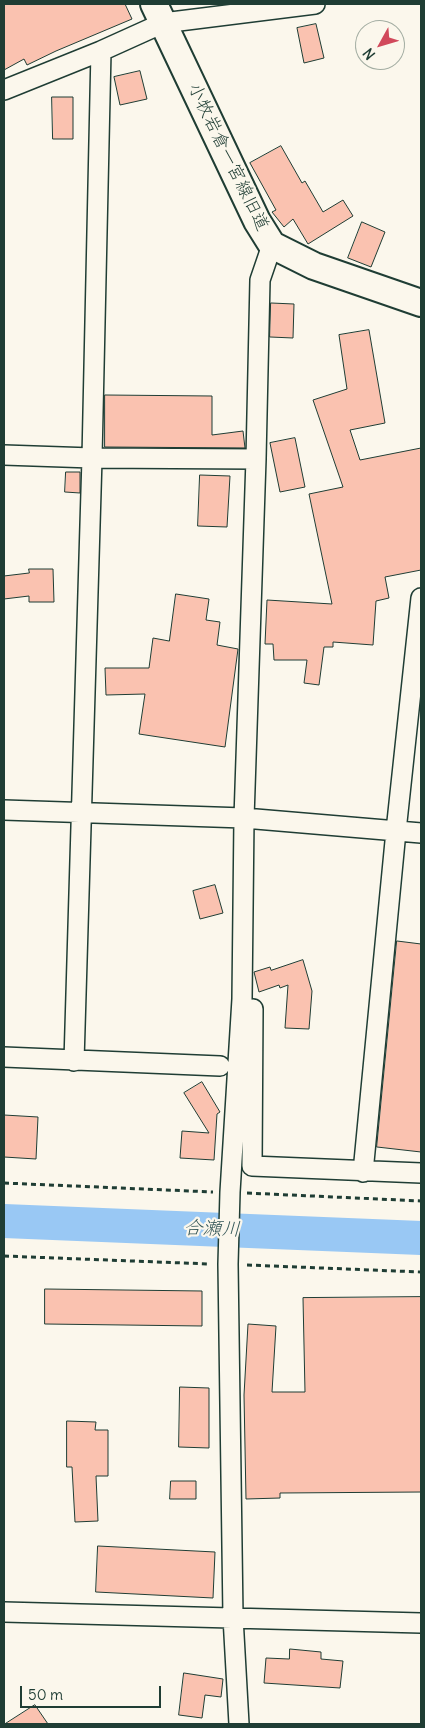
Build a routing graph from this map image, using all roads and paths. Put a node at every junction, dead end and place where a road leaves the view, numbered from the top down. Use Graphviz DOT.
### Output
graph roads {
  1 [pos="315,4"];
  2 [pos="159,14"];
  3 [pos="101,51"];
  4 [pos="4,90"];
  5 [pos="272,246"];
  6 [pos="421,303"];
  7 [pos="4,455"];
  8 [pos="92,458"];
  9 [pos="256,458"];
  10 [pos="421,598"];
  11 [pos="4,810"];
  12 [pos="81,814"];
  13 [pos="244,818"];
  14 [pos="396,831"];
  15 [pos="421,833"];
  16 [pos="242,999"];
  17 [pos="4,1057"];
  18 [pos="74,1061"];
  19 [pos="220,1066"];
  20 [pos="363,1172"];
  21 [pos="421,1173"];
  22 [pos="4,1612"];
  23 [pos="233,1617"];
  24 [pos="421,1623"];
  25 [pos="239,1724"];
  1 -- 2 [label="street"];
  2 -- 3 [label="street"];
  2 -- 5 [label="street, 小牧岩倉一宮線旧道"];
  3 -- 4 [label="street"];
  3 -- 8 [label="street"];
  5 -- 6 [label="street, 小牧岩倉一宮線旧道"];
  5 -- 9 [label="street"];
  7 -- 8 [label="street"];
  8 -- 9 [label="street"];
  8 -- 12 [label="street"];
  9 -- 13 [label="street"];
  10 -- 14 [label="street"];
  11 -- 12 [label="street"];
  12 -- 13 [label="street"];
  12 -- 18 [label="street"];
  13 -- 14 [label="street"];
  13 -- 16 [label="street"];
  14 -- 15 [label="street"];
  14 -- 20 [label="street"];
  16 -- 20 [label="street"];
  16 -- 23 [label="street"];
  17 -- 18 [label="street"];
  18 -- 19 [label="street"];
  20 -- 21 [label="street"];
  22 -- 23 [label="street"];
  23 -- 24 [label="street"];
  23 -- 25 [label="street"];
}
